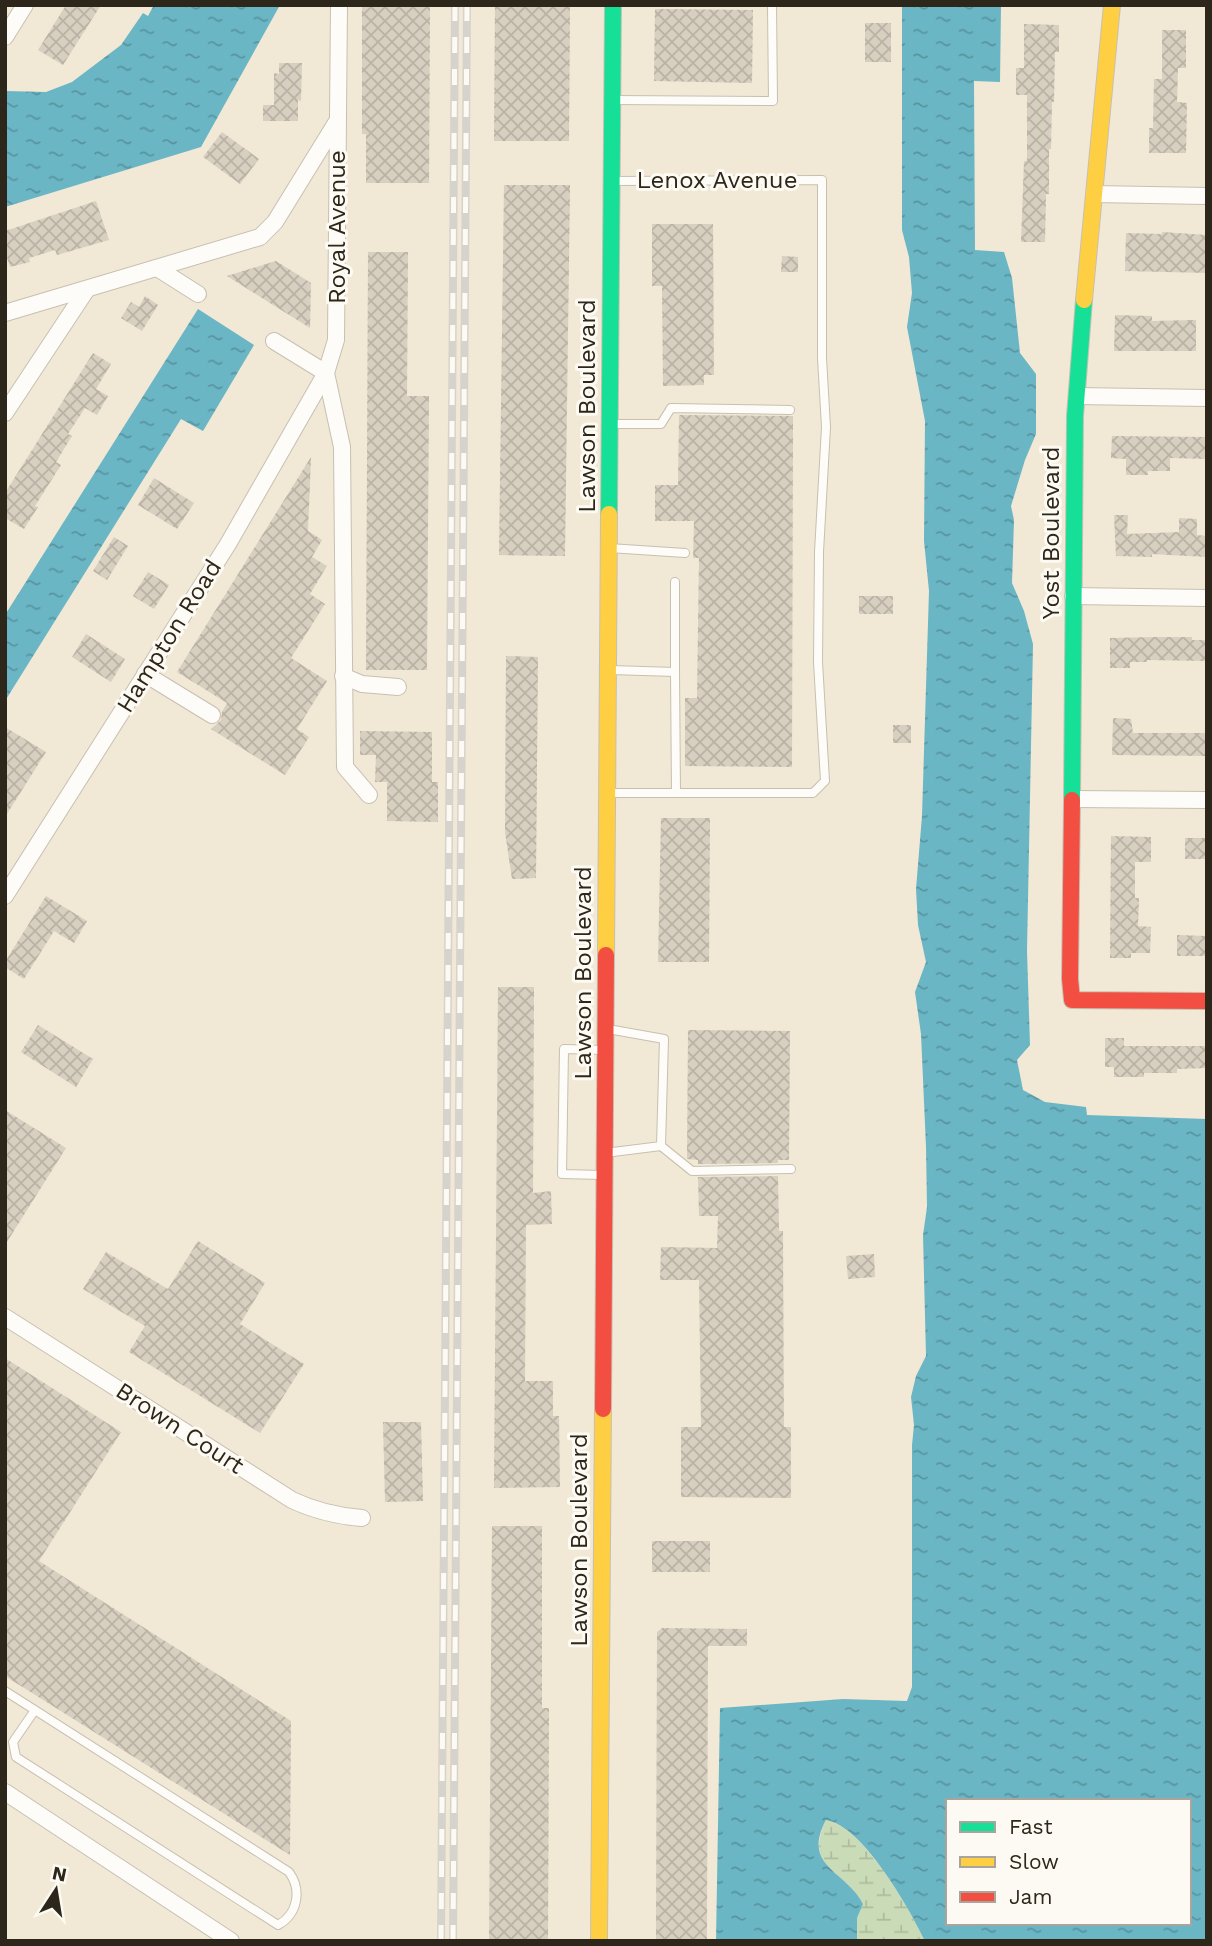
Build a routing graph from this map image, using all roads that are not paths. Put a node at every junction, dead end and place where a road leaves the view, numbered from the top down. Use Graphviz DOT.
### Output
graph roads {
  1 [pos="25,5"];
  2 [pos="339,5"];
  3 [pos="613,5"];
  4 [pos="772,5"];
  5 [pos="1112,5"];
  6 [pos="5,37"];
  7 [pos="613,100"];
  8 [pos="338,121"];
  9 [pos="612,181"];
  10 [pos="1094,194"];
  11 [pos="1207,195"];
  12 [pos="157,268"];
  13 [pos="87,289"];
  14 [pos="198,294"];
  15 [pos="5,313"];
  16 [pos="274,341"];
  17 [pos="326,373"];
  18 [pos="1077,396"];
  19 [pos="1207,398"];
  20 [pos="790,410"];
  21 [pos="5,413"];
  22 [pos="611,424"];
  23 [pos="609,548"];
  24 [pos="685,552"];
  25 [pos="675,582"];
  26 [pos="1073,596"];
  27 [pos="1207,598"];
  28 [pos="608,669"];
  29 [pos="674,672"];
  30 [pos="145,674"];
  31 [pos="343,676"];
  32 [pos="398,687"];
  33 [pos="212,715"];
  34 [pos="607,793"];
  35 [pos="676,793"];
  36 [pos="369,795"];
  37 [pos="1072,799"];
  38 [pos="1207,800"];
  39 [pos="5,896"];
  40 [pos="1207,1001"];
  41 [pos="606,1028"];
  42 [pos="606,1050"];
  43 [pos="661,1146"];
  44 [pos="605,1153"];
  45 [pos="791,1169"];
  46 [pos="605,1175"];
  47 [pos="5,1317"];
  48 [pos="362,1518"];
  49 [pos="5,1691"];
  50 [pos="35,1710"];
  51 [pos="5,1792"];
  52 [pos="231,1941"];
  53 [pos="599,1941"];
  1 -- 6 [label="street"];
  2 -- 8 [label="street, Royal Avenue"];
  3 -- 7 [label="main road, Lawson Boulevard"];
  4 -- 7 [label="lane"];
  5 -- 10 [label="main road, Yost Boulevard"];
  7 -- 9 [label="main road, Lawson Boulevard"];
  8 -- 12 [label="street"];
  8 -- 17 [label="street, Royal Avenue"];
  9 -- 22 [label="main road, Lawson Boulevard"];
  9 -- 35 [label="lane, Lenox Avenue"];
  10 -- 11 [label="street"];
  10 -- 18 [label="main road, Yost Boulevard"];
  12 -- 13 [label="street"];
  12 -- 14 [label="street"];
  13 -- 15 [label="street"];
  13 -- 21 [label="street"];
  16 -- 17 [label="street"];
  17 -- 30 [label="street, Hampton Road"];
  17 -- 31 [label="street, Royal Avenue"];
  18 -- 19 [label="street"];
  18 -- 26 [label="main road, Yost Boulevard"];
  20 -- 22 [label="lane"];
  22 -- 23 [label="main road, Lawson Boulevard"];
  23 -- 24 [label="lane"];
  23 -- 28 [label="main road, Lawson Boulevard"];
  25 -- 29 [label="lane"];
  26 -- 27 [label="street"];
  26 -- 37 [label="main road, Yost Boulevard"];
  28 -- 29 [label="lane"];
  28 -- 34 [label="main road, Lawson Boulevard"];
  29 -- 35 [label="lane"];
  30 -- 33 [label="street"];
  30 -- 39 [label="street, Hampton Road"];
  31 -- 32 [label="street"];
  31 -- 36 [label="street, Royal Avenue"];
  34 -- 35 [label="lane"];
  34 -- 41 [label="main road, Lawson Boulevard"];
  37 -- 38 [label="street"];
  37 -- 40 [label="main road, Yost Boulevard"];
  41 -- 42 [label="main road, Lawson Boulevard"];
  41 -- 43 [label="lane"];
  42 -- 44 [label="main road, Lawson Boulevard"];
  42 -- 46 [label="lane"];
  43 -- 44 [label="lane"];
  43 -- 45 [label="lane"];
  44 -- 46 [label="main road, Lawson Boulevard"];
  46 -- 53 [label="main road, Lawson Boulevard"];
  47 -- 48 [label="street, Brown Court"];
  49 -- 50 [label="lane"];
  50 -- 50 [label="lane"];
  51 -- 52 [label="street"];
}
